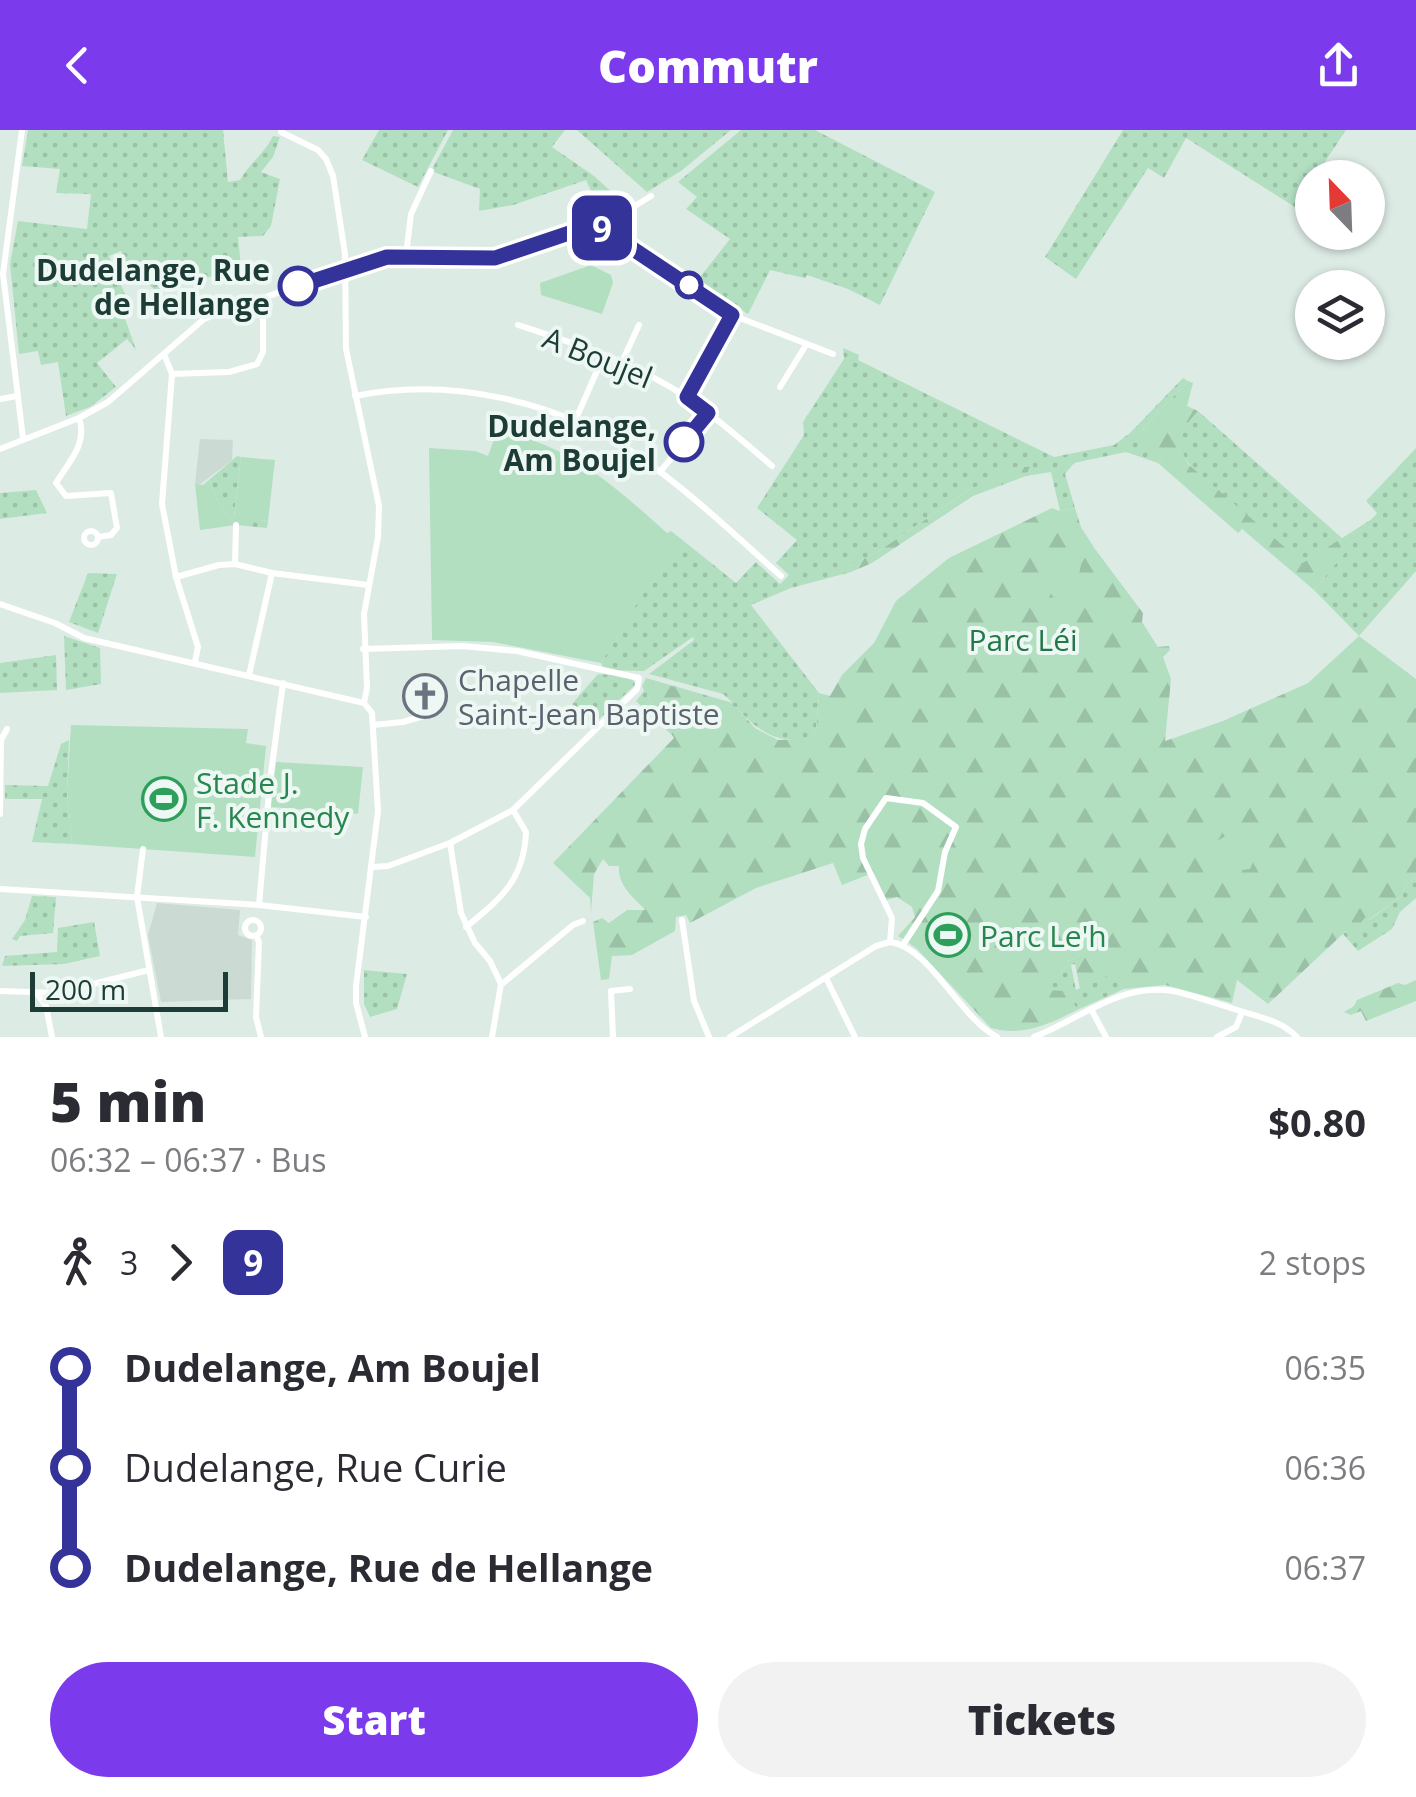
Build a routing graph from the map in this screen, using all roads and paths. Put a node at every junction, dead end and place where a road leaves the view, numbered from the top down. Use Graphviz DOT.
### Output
graph roads {
  1 [pos="22,130"];
  2 [pos="282,132"];
  3 [pos="431,171"];
  4 [pos="650,196"];
  5 [pos="600,227"];
  6 [pos="406,256"];
  7 [pos="347,268"];
  8 [pos="264,299"];
  9 [pos="4,309"];
  10 [pos="732,315"];
  11 [pos="518,324"];
  12 [pos="639,325"];
  13 [pos="806,344"];
  14 [pos="164,354"];
  15 [pos="833,354"];
  16 [pos="604,355"];
  17 [pos="622,362"];
  18 [pos="172,374"];
  19 [pos="780,387"];
  20 [pos="17,396"];
  21 [pos="355,396"];
  22 [pos="687,397"];
  23 [pos="0,398"];
  24 [pos="708,413"];
  25 [pos="79,418"];
  26 [pos="575,421"];
  27 [pos="23,438"];
  28 [pos="0,449"];
  29 [pos="772,466"];
  30 [pos="660,472"];
  31 [pos="236,525"];
  32 [pos="98,537"];
  33 [pos="235,564"];
  34 [pos="272,573"];
  35 [pos="781,576"];
  36 [pos="176,577"];
  37 [pos="368,585"];
  38 [pos="0,604"];
  39 [pos="364,649"];
  40 [pos="195,662"];
  41 [pos="249,675"];
  42 [pos="283,684"];
  43 [pos="364,703"];
  44 [pos="434,713"];
  45 [pos="374,725"];
  46 [pos="7,729"];
  47 [pos="514,810"];
  48 [pos="0,814"];
  49 [pos="450,844"];
  50 [pos="143,849"];
  51 [pos="373,867"];
  52 [pos="0,889"];
  53 [pos="137,897"];
  54 [pos="259,905"];
  55 [pos="366,917"];
  56 [pos="682,920"];
  57 [pos="584,921"];
  58 [pos="466,928"];
  59 [pos="256,935"];
  60 [pos="890,942"];
  61 [pos="903,945"];
  62 [pos="149,970"];
  63 [pos="826,978"];
  64 [pos="502,984"];
  65 [pos="630,990"];
  66 [pos="0,992"];
  67 [pos="38,995"];
  68 [pos="1092,1009"];
  69 [pos="1242,1012"];
  70 [pos="742,1034"];
  71 [pos="52,1037"];
  72 [pos="161,1037"];
  73 [pos="261,1037"];
  74 [pos="364,1037"];
  75 [pos="492,1037"];
  76 [pos="613,1037"];
  77 [pos="708,1037"];
  78 [pos="730,1037"];
  79 [pos="854,1037"];
  80 [pos="997,1037"];
  81 [pos="1034,1037"];
  82 [pos="1106,1037"];
  83 [pos="1216,1037"];
  84 [pos="1298,1037"];
  1 -- 9 [label="street"];
  2 -- 7 [label="street"];
  3 -- 6 [label="street"];
  4 -- 5 [label="street"];
  5 -- 6 [label="street"];
  5 -- 10 [label="street"];
  6 -- 7 [label="street"];
  7 -- 8 [label="street"];
  7 -- 21 [label="street"];
  8 -- 14 [label="street"];
  8 -- 18 [label="street"];
  9 -- 20 [label="street"];
  10 -- 13 [label="street"];
  10 -- 22 [label="street"];
  11 -- 16 [label="street, A Boujel"];
  12 -- 17 [label="street"];
  13 -- 15 [label="street"];
  13 -- 19 [label="street"];
  14 -- 18 [label="street"];
  14 -- 25 [label="street"];
  16 -- 17 [label="street, A Boujel"];
  16 -- 26 [label="street"];
  17 -- 22 [label="street, A Boujel"];
  18 -- 36 [label="street"];
  20 -- 23 [label="street"];
  20 -- 27 [label="street"];
  21 -- 26 [label="street"];
  21 -- 37 [label="street"];
  22 -- 24 [label="street, A Boujel"];
  24 -- 29 [label="street, A Boujel"];
  24 -- 30 [label="street"];
  25 -- 27 [label="street"];
  25 -- 32 [label="street"];
  26 -- 30 [label="street"];
  27 -- 28 [label="street"];
  30 -- 35 [label="street"];
  31 -- 33 [label="street"];
  33 -- 34 [label="street"];
  33 -- 36 [label="street"];
  34 -- 37 [label="street"];
  34 -- 41 [label="street"];
  36 -- 40 [label="street"];
  37 -- 39 [label="street"];
  38 -- 40 [label="street"];
  39 -- 43 [label="street"];
  39 -- 47 [label="street"];
  40 -- 41 [label="street"];
  41 -- 42 [label="street"];
  42 -- 43 [label="street"];
  42 -- 54 [label="street"];
  43 -- 45 [label="street"];
  44 -- 45 [label="street"];
  45 -- 51 [label="street"];
  46 -- 48 [label="street"];
  47 -- 49 [label="street"];
  47 -- 58 [label="street"];
  49 -- 51 [label="street"];
  49 -- 58 [label="street"];
  50 -- 53 [label="street"];
  51 -- 55 [label="street"];
  52 -- 53 [label="street"];
  53 -- 54 [label="street"];
  53 -- 62 [label="street"];
  54 -- 55 [label="street"];
  55 -- 74 [label="street"];
  56 -- 77 [label="street"];
  57 -- 64 [label="street"];
  58 -- 64 [label="street"];
  59 -- 73 [label="street"];
  60 -- 61 [label="street"];
  60 -- 61 [label="street"];
  60 -- 63 [label="street"];
  61 -- 80 [label="street"];
  62 -- 67 [label="street"];
  62 -- 72 [label="street"];
  63 -- 70 [label="street"];
  63 -- 79 [label="street"];
  64 -- 75 [label="street"];
  65 -- 76 [label="street"];
  66 -- 67 [label="street"];
  67 -- 71 [label="street"];
  68 -- 69 [label="street"];
  68 -- 81 [label="street"];
  68 -- 82 [label="street"];
  69 -- 83 [label="street"];
  69 -- 84 [label="street"];
  70 -- 78 [label="street"];
}
